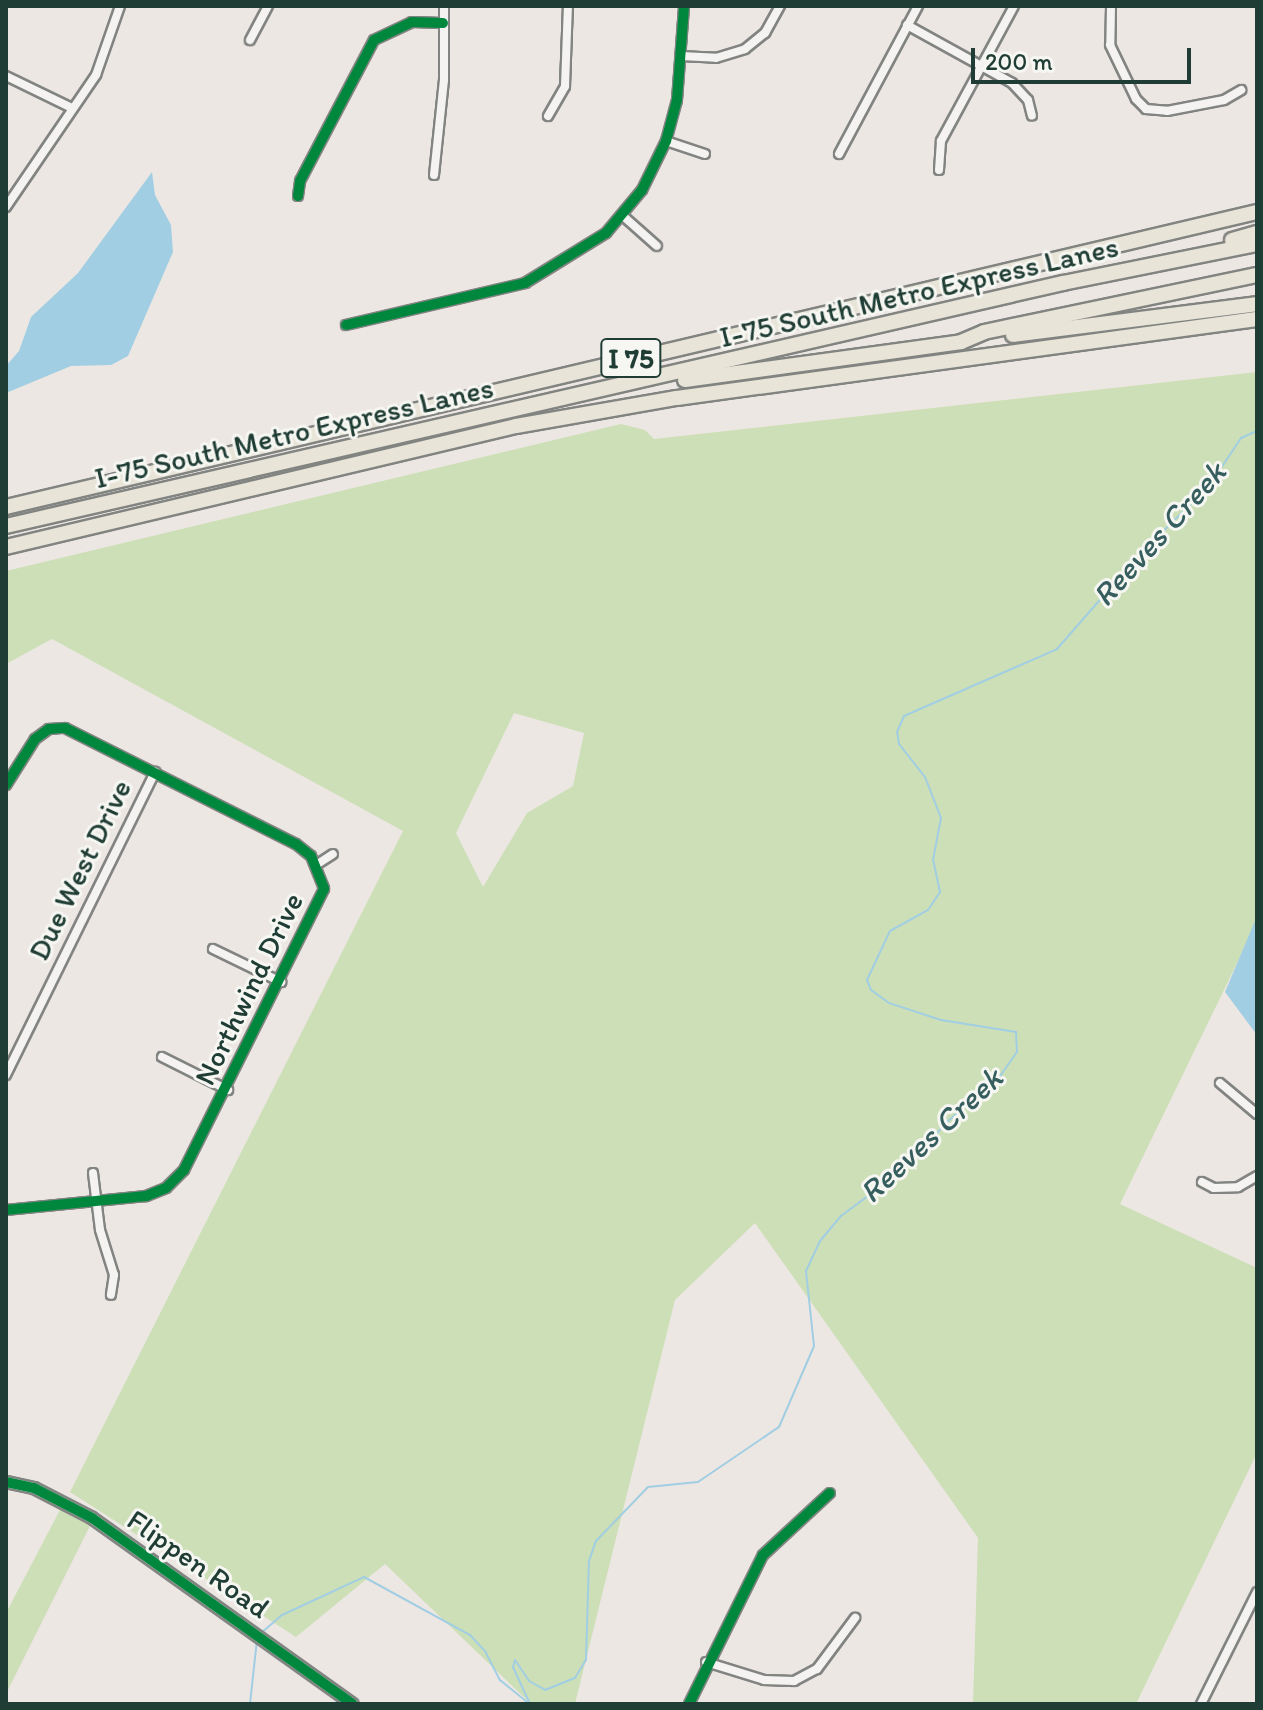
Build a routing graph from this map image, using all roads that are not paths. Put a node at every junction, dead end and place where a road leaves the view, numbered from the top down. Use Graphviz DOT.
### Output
graph roads {
  1 [pos="120,6"];
  2 [pos="268,6"];
  3 [pos="444,6"];
  4 [pos="568,6"];
  5 [pos="684,6"];
  6 [pos="780,6"];
  7 [pos="918,6"];
  8 [pos="1014,6"];
  9 [pos="1111,6"];
  10 [pos="443,23"];
  11 [pos="907,25"];
  12 [pos="250,40"];
  13 [pos="681,56"];
  14 [pos="980,64"];
  15 [pos="6,76"];
  16 [pos="1241,90"];
  17 [pos="72,108"];
  18 [pos="548,116"];
  19 [pos="1032,116"];
  20 [pos="666,141"];
  21 [pos="705,154"];
  22 [pos="839,154"];
  23 [pos="939,170"];
  24 [pos="434,175"];
  25 [pos="298,196"];
  26 [pos="6,207"];
  27 [pos="1257,212"];
  28 [pos="623,216"];
  29 [pos="1257,233"];
  30 [pos="1257,244"];
  31 [pos="657,246"];
  32 [pos="1257,275"];
  33 [pos="1065,282"];
  34 [pos="1257,304"];
  35 [pos="1257,319"];
  36 [pos="346,325"];
  37 [pos="961,342"];
  38 [pos="593,393"];
  39 [pos="6,507"];
  40 [pos="6,526"];
  41 [pos="6,547"];
  42 [pos="155,772"];
  43 [pos="6,785"];
  44 [pos="333,854"];
  45 [pos="316,865"];
  46 [pos="213,949"];
  47 [pos="281,982"];
  48 [pos="162,1057"];
  49 [pos="6,1075"];
  50 [pos="1220,1083"];
  51 [pos="228,1090"];
  52 [pos="1257,1114"];
  53 [pos="93,1173"];
  54 [pos="1257,1176"];
  55 [pos="1202,1182"];
  56 [pos="95,1203"];
  57 [pos="6,1210"];
  58 [pos="111,1295"];
  59 [pos="6,1482"];
  60 [pos="830,1493"];
  61 [pos="1257,1592"];
  62 [pos="855,1618"];
  63 [pos="706,1662"];
  64 [pos="353,1704"];
  65 [pos="689,1704"];
  66 [pos="1201,1704"];
  1 -- 17 [label="street"];
  2 -- 12 [label="street"];
  3 -- 10 [label="street"];
  4 -- 18 [label="street"];
  5 -- 13 [label="street"];
  6 -- 13 [label="street"];
  7 -- 11 [label="street"];
  8 -- 14 [label="street"];
  9 -- 16 [label="street"];
  10 -- 24 [label="street"];
  10 -- 25 [label="street"];
  11 -- 14 [label="street"];
  11 -- 22 [label="street"];
  13 -- 20 [label="street"];
  14 -- 19 [label="street"];
  14 -- 23 [label="street"];
  15 -- 17 [label="street"];
  17 -- 26 [label="street"];
  20 -- 21 [label="street"];
  20 -- 28 [label="street"];
  27 -- 39 [label="highway, I 75"];
  28 -- 31 [label="street"];
  28 -- 36 [label="street"];
  29 -- 33 [label="highway"];
  30 -- 33 [label="highway, I-75 South Metro Express Lanes"];
  32 -- 37 [label="highway, I-75 South Metro Express Lanes"];
  33 -- 38 [label="highway, I-75 South Metro Express Lanes"];
  34 -- 37 [label="highway"];
  35 -- 41 [label="highway, I 75"];
  37 -- 38 [label="highway, I-75 South Metro Express Lanes"];
  38 -- 40 [label="highway, I-75 South Metro Express Lanes"];
  42 -- 43 [label="street, Northwind Drive"];
  42 -- 45 [label="street, Northwind Drive"];
  42 -- 49 [label="street, Due West Drive"];
  44 -- 45 [label="street"];
  45 -- 47 [label="street, Northwind Drive"];
  46 -- 47 [label="street"];
  47 -- 51 [label="street, Northwind Drive"];
  48 -- 51 [label="street"];
  50 -- 52 [label="street"];
  51 -- 56 [label="street, Northwind Drive"];
  53 -- 56 [label="street"];
  54 -- 55 [label="street"];
  56 -- 57 [label="street, Northwind Drive"];
  56 -- 58 [label="street"];
  59 -- 64 [label="street, Flippen Road"];
  60 -- 63 [label="street"];
  61 -- 66 [label="street"];
  62 -- 63 [label="street"];
  63 -- 65 [label="street"];
}
